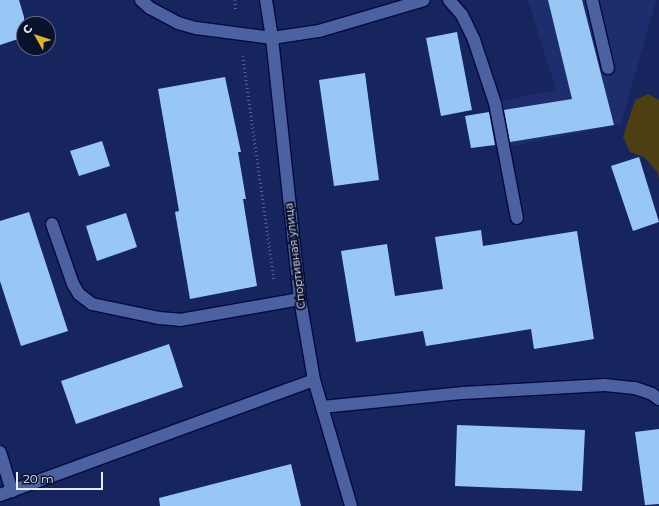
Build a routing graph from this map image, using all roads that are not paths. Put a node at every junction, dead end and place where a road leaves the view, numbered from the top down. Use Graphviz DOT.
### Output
graph roads {
  1 [pos="141,0"];
  2 [pos="266,0"];
  3 [pos="424,0"];
  4 [pos="449,0"];
  5 [pos="592,0"];
  6 [pos="272,38"];
  7 [pos="608,68"];
  8 [pos="518,218"];
  9 [pos="52,224"];
  10 [pos="300,300"];
  11 [pos="314,380"];
  12 [pos="659,399"];
  13 [pos="322,407"];
  14 [pos="0,452"];
  15 [pos="12,491"];
  16 [pos="0,495"];
  17 [pos="351,506"];
  1 -- 6 [label="street"];
  2 -- 6 [label="street, Спортивная улица"];
  3 -- 6 [label="street"];
  4 -- 8 [label="street"];
  5 -- 7 [label="street"];
  6 -- 10 [label="street, Спортивная улица"];
  9 -- 10 [label="street"];
  10 -- 11 [label="street, Спортивная улица"];
  11 -- 13 [label="street, Спортивная улица"];
  11 -- 15 [label="street"];
  12 -- 13 [label="street"];
  13 -- 17 [label="street, Спортивная улица"];
  14 -- 15 [label="street"];
  15 -- 16 [label="street"];
}
